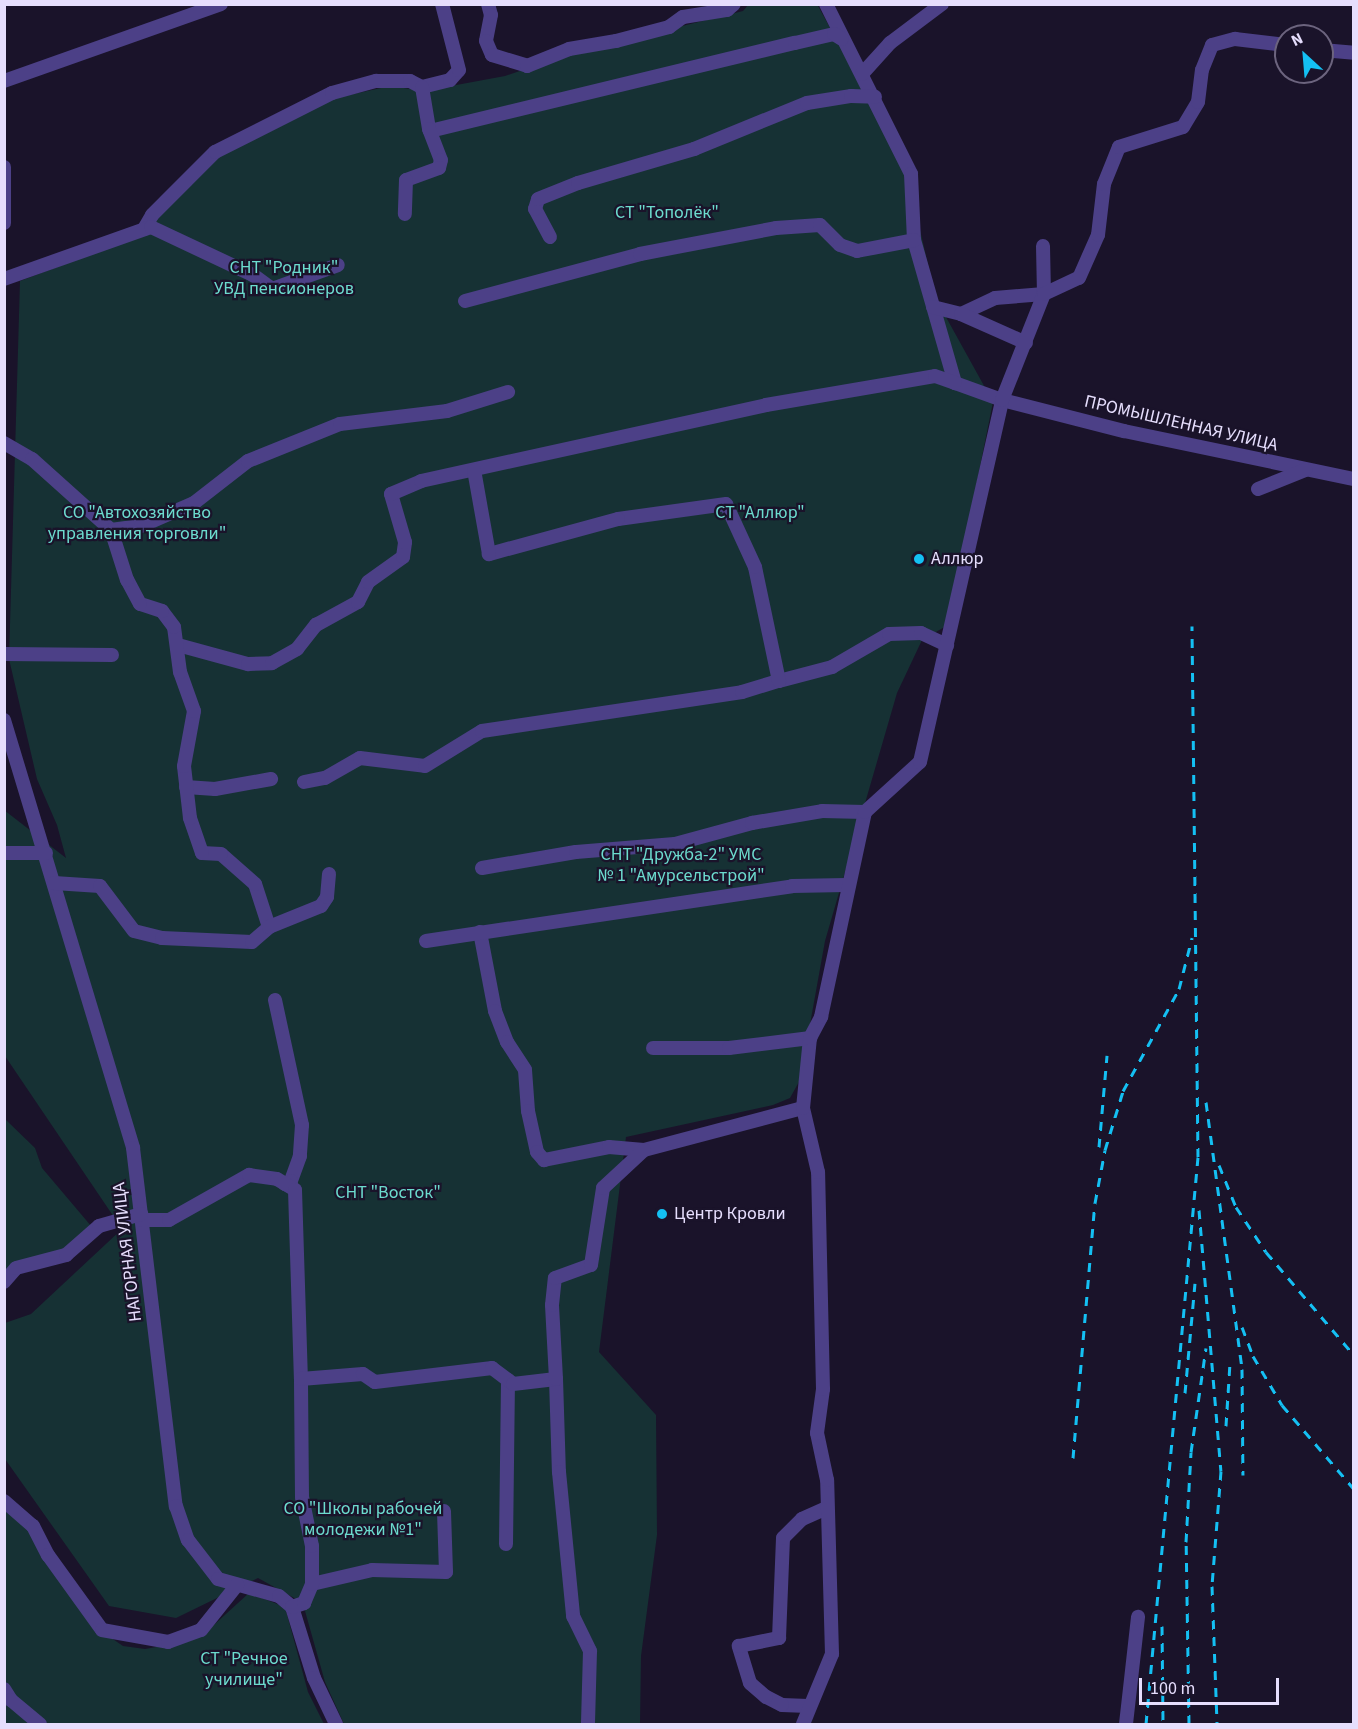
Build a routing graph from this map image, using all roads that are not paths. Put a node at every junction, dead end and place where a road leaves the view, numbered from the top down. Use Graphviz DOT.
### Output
graph roads {
  1 [pos="221,4"];
  2 [pos="442,4"];
  3 [pos="488,4"];
  4 [pos="734,4"];
  5 [pos="826,4"];
  6 [pos="942,4"];
  7 [pos="842,39"];
  8 [pos="1274,44"];
  9 [pos="1334,51"];
  10 [pos="1353,53"];
  11 [pos="862,74"];
  12 [pos="4,81"];
  13 [pos="422,87"];
  14 [pos="875,97"];
  15 [pos="430,131"];
  16 [pos="4,168"];
  17 [pos="405,214"];
  18 [pos="4,223"];
  19 [pos="144,229"];
  20 [pos="550,237"];
  21 [pos="914,240"];
  22 [pos="1043,246"];
  23 [pos="338,265"];
  24 [pos="4,279"];
  25 [pos="1044,294"];
  26 [pos="465,301"];
  27 [pos="933,307"];
  28 [pos="961,314"];
  29 [pos="1026,343"];
  30 [pos="954,384"];
  31 [pos="508,392"];
  32 [pos="1002,400"];
  33 [pos="4,442"];
  34 [pos="474,470"];
  35 [pos="1305,470"];
  36 [pos="1353,479"];
  37 [pos="1258,489"];
  38 [pos="111,530"];
  39 [pos="178,645"];
  40 [pos="947,645"];
  41 [pos="4,654"];
  42 [pos="112,655"];
  43 [pos="779,681"];
  44 [pos="4,720"];
  45 [pos="271,779"];
  46 [pos="304,782"];
  47 [pos="186,787"];
  48 [pos="865,812"];
  49 [pos="4,853"];
  50 [pos="46,853"];
  51 [pos="482,868"];
  52 [pos="328,874"];
  53 [pos="54,883"];
  54 [pos="846,885"];
  55 [pos="269,927"];
  56 [pos="480,932"];
  57 [pos="426,941"];
  58 [pos="275,1000"];
  59 [pos="810,1038"];
  60 [pos="653,1048"];
  61 [pos="803,1108"];
  62 [pos="644,1149"];
  63 [pos="285,1184"];
  64 [pos="142,1217"];
  65 [pos="4,1282"];
  66 [pos="301,1379"];
  67 [pos="556,1379"];
  68 [pos="508,1380"];
  69 [pos="4,1501"];
  70 [pos="827,1508"];
  71 [pos="444,1511"];
  72 [pos="506,1544"];
  73 [pos="312,1584"];
  74 [pos="237,1585"];
  75 [pos="292,1607"];
  76 [pos="1138,1617"];
  77 [pos="4,1689"];
  78 [pos="808,1706"];
  79 [pos="40,1725"];
  80 [pos="336,1725"];
  81 [pos="588,1725"];
  82 [pos="803,1725"];
  83 [pos="1126,1725"];
  1 -- 12 [label="street"];
  2 -- 13 [label="street"];
  3 -- 4 [label="street"];
  5 -- 7 [label="street"];
  6 -- 11 [label="street"];
  7 -- 11 [label="street"];
  7 -- 15 [label="street"];
  8 -- 25 [label="street"];
  9 -- 10 [label="street"];
  11 -- 14 [label="street"];
  13 -- 15 [label="street"];
  13 -- 19 [label="street"];
  14 -- 20 [label="street"];
  14 -- 21 [label="street"];
  15 -- 17 [label="street"];
  16 -- 18 [label="street"];
  19 -- 23 [label="street"];
  19 -- 24 [label="street"];
  21 -- 26 [label="street"];
  21 -- 27 [label="street"];
  22 -- 25 [label="street"];
  25 -- 28 [label="street"];
  25 -- 29 [label="street"];
  27 -- 28 [label="street"];
  27 -- 30 [label="street"];
  28 -- 29 [label="street"];
  29 -- 32 [label="street"];
  30 -- 32 [label="street, ПРОМЫШЛЕННАЯ УЛИЦА"];
  30 -- 34 [label="street, ПРОМЫШЛЕННАЯ УЛИЦА"];
  31 -- 38 [label="street"];
  32 -- 35 [label="street, ПРОМЫШЛЕННАЯ УЛИЦА"];
  32 -- 40 [label="street"];
  33 -- 38 [label="street"];
  34 -- 39 [label="street, ПРОМЫШЛЕННАЯ УЛИЦА"];
  34 -- 43 [label="street"];
  35 -- 36 [label="street, ПРОМЫШЛЕННАЯ УЛИЦА"];
  35 -- 37 [label="street"];
  38 -- 39 [label="street"];
  39 -- 47 [label="street"];
  40 -- 43 [label="street"];
  40 -- 48 [label="street"];
  41 -- 42 [label="street"];
  43 -- 46 [label="street"];
  44 -- 50 [label="street, НАГОРНАЯ УЛИЦА"];
  45 -- 47 [label="street"];
  47 -- 55 [label="street"];
  48 -- 51 [label="street"];
  48 -- 54 [label="street"];
  49 -- 50 [label="street"];
  50 -- 53 [label="street, НАГОРНАЯ УЛИЦА"];
  52 -- 55 [label="street"];
  53 -- 55 [label="street"];
  53 -- 64 [label="street, НАГОРНАЯ УЛИЦА"];
  54 -- 56 [label="street"];
  54 -- 59 [label="street"];
  56 -- 57 [label="street"];
  56 -- 62 [label="street"];
  58 -- 63 [label="street"];
  59 -- 60 [label="street"];
  59 -- 61 [label="street"];
  61 -- 62 [label="street"];
  61 -- 70 [label="street"];
  62 -- 67 [label="street"];
  63 -- 64 [label="street"];
  63 -- 66 [label="street"];
  64 -- 65 [label="street"];
  64 -- 74 [label="street, НАГОРНАЯ УЛИЦА"];
  66 -- 68 [label="street"];
  66 -- 73 [label="street"];
  67 -- 68 [label="street"];
  67 -- 81 [label="street"];
  68 -- 72 [label="street"];
  69 -- 74 [label="street"];
  70 -- 78 [label="street"];
  70 -- 78 [label="street"];
  71 -- 73 [label="street"];
  73 -- 75 [label="street"];
  74 -- 75 [label="street, НАГОРНАЯ УЛИЦА"];
  75 -- 80 [label="street"];
  76 -- 83 [label="street"];
  77 -- 79 [label="street"];
  78 -- 82 [label="street"];
}
